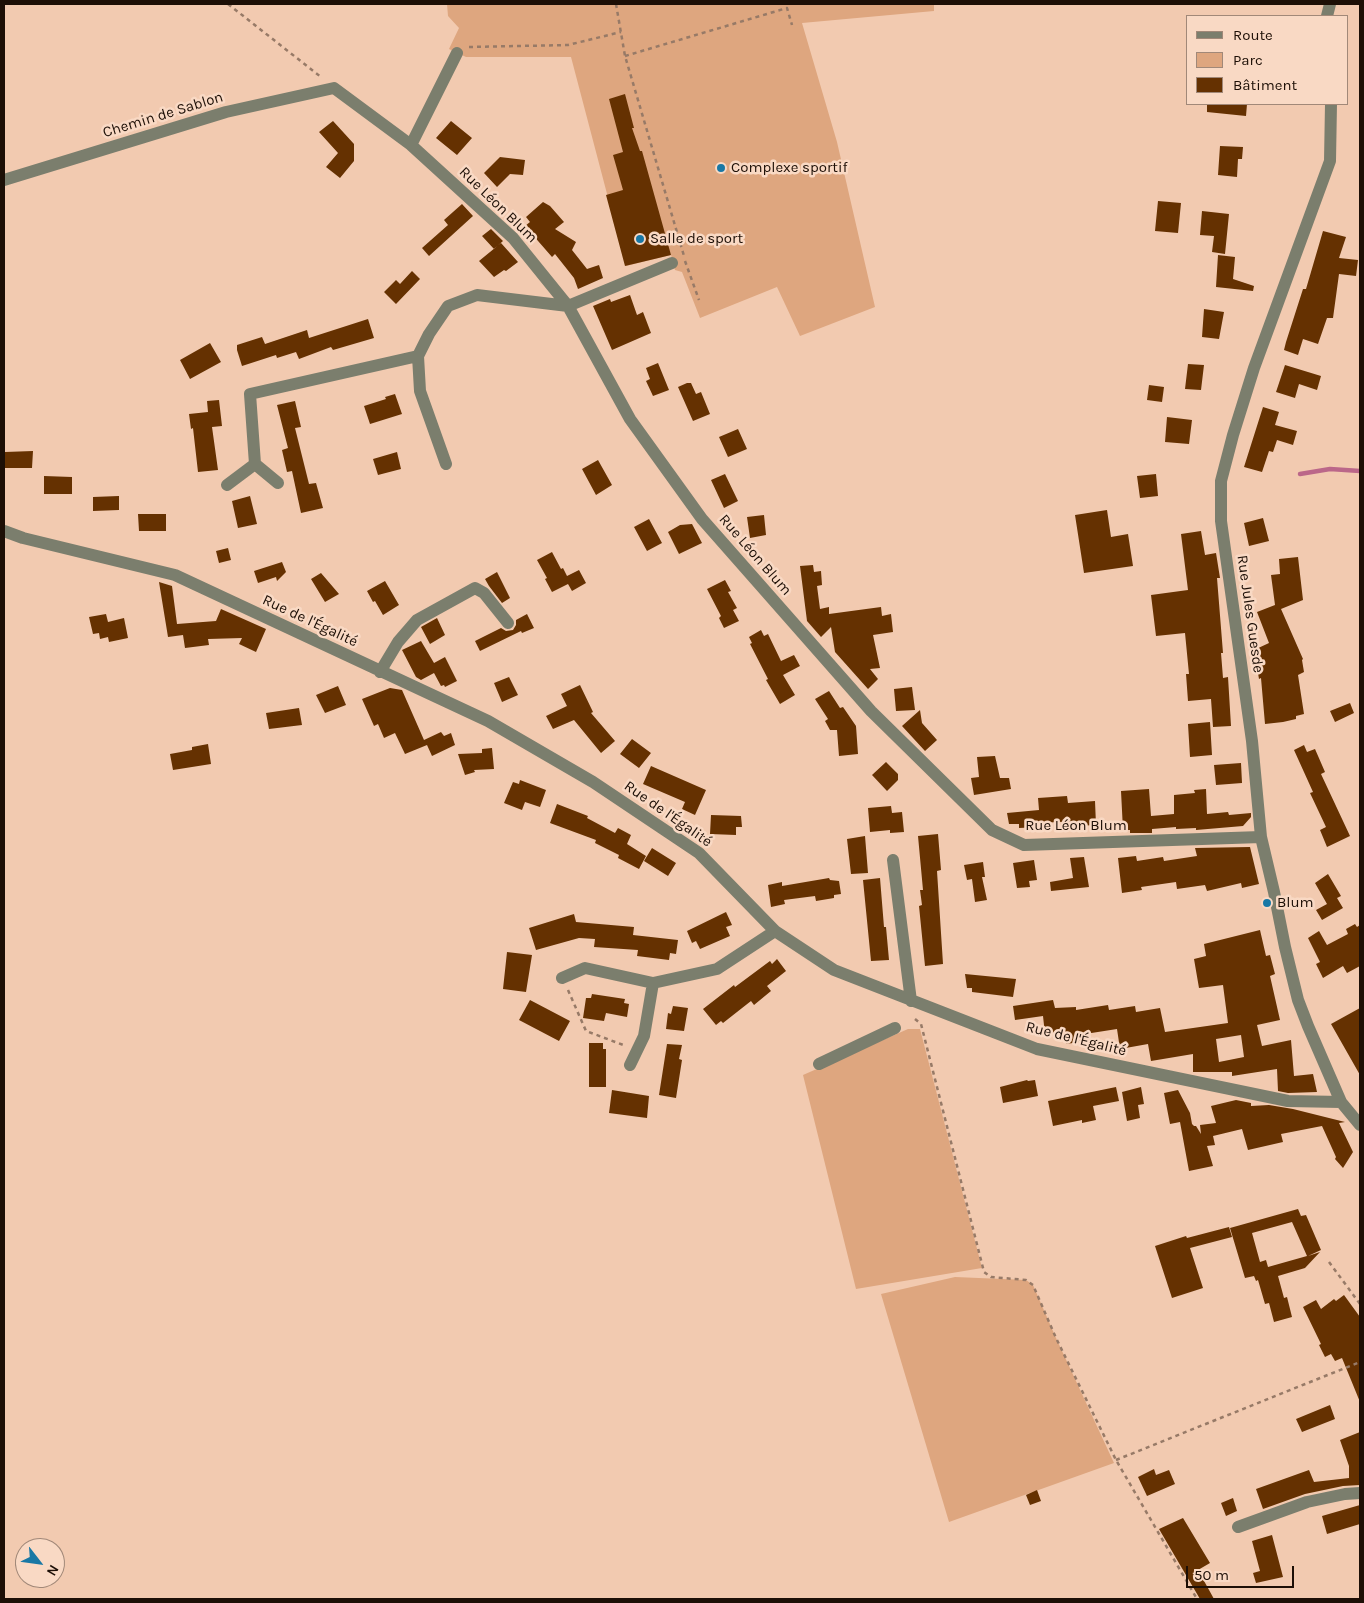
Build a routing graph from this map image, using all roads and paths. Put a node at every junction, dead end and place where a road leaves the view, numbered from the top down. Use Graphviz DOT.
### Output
graph roads {
  1 [pos="228,4"];
  2 [pos="616,4"];
  3 [pos="792,25"];
  4 [pos="621,32"];
  5 [pos="457,53"];
  6 [pos="625,56"];
  7 [pos="334,88"];
  8 [pos="1331,105"];
  9 [pos="411,146"];
  10 [pos="4,180"];
  11 [pos="678,260"];
  12 [pos="699,300"];
  13 [pos="568,306"];
  14 [pos="418,356"];
  15 [pos="255,464"];
  16 [pos="446,464"];
  17 [pos="278,483"];
  18 [pos="227,484"];
  19 [pos="4,531"];
  20 [pos="508,623"];
  21 [pos="380,672"];
  22 [pos="1261,837"];
  23 [pos="893,860"];
  24 [pos="775,931"];
  25 [pos="562,978"];
  26 [pos="653,983"];
  27 [pos="911,1000"];
  28 [pos="915,1019"];
  29 [pos="894,1028"];
  30 [pos="637,1050"];
  31 [pos="819,1064"];
  32 [pos="630,1065"];
  33 [pos="1340,1102"];
  34 [pos="1360,1125"];
  35 [pos="1329,1262"];
  36 [pos="1360,1304"];
  37 [pos="1360,1362"];
  38 [pos="1116,1460"];
  39 [pos="1360,1493"];
  40 [pos="1238,1527"];
  41 [pos="1197,1599"];
  1 -- 7 [label="path"];
  2 -- 4 [label="path"];
  3 -- 6 [label="path"];
  4 -- 5 [label="path"];
  4 -- 6 [label="path"];
  5 -- 9 [label="street"];
  6 -- 11 [label="path"];
  7 -- 9 [label="street, Rue Léon Blum"];
  7 -- 10 [label="street, Chemin de Sablon"];
  8 -- 22 [label="street, Rue Jules Guesde"];
  9 -- 13 [label="street, Rue Léon Blum"];
  11 -- 12 [label="path"];
  11 -- 13 [label="street"];
  13 -- 14 [label="street"];
  13 -- 22 [label="street, Rue Léon Blum"];
  14 -- 15 [label="street"];
  14 -- 16 [label="street"];
  15 -- 17 [label="street"];
  15 -- 18 [label="street"];
  19 -- 21 [label="street, Rue de l'Égalité"];
  20 -- 21 [label="street"];
  21 -- 24 [label="street, Rue de l'Égalité"];
  22 -- 33 [label="street, Rue Jules Guesde"];
  23 -- 27 [label="street"];
  24 -- 26 [label="street"];
  24 -- 27 [label="street, Rue de l'Égalité"];
  25 -- 26 [label="street"];
  25 -- 30 [label="path"];
  26 -- 30 [label="street"];
  27 -- 33 [label="street, Rue de l'Égalité"];
  28 -- 38 [label="path"];
  29 -- 31 [label="street"];
  30 -- 32 [label="street"];
  33 -- 34 [label="street, Rue Jules Guesde"];
  35 -- 36 [label="path"];
  37 -- 38 [label="path"];
  38 -- 41 [label="path"];
  39 -- 40 [label="street"];
}
